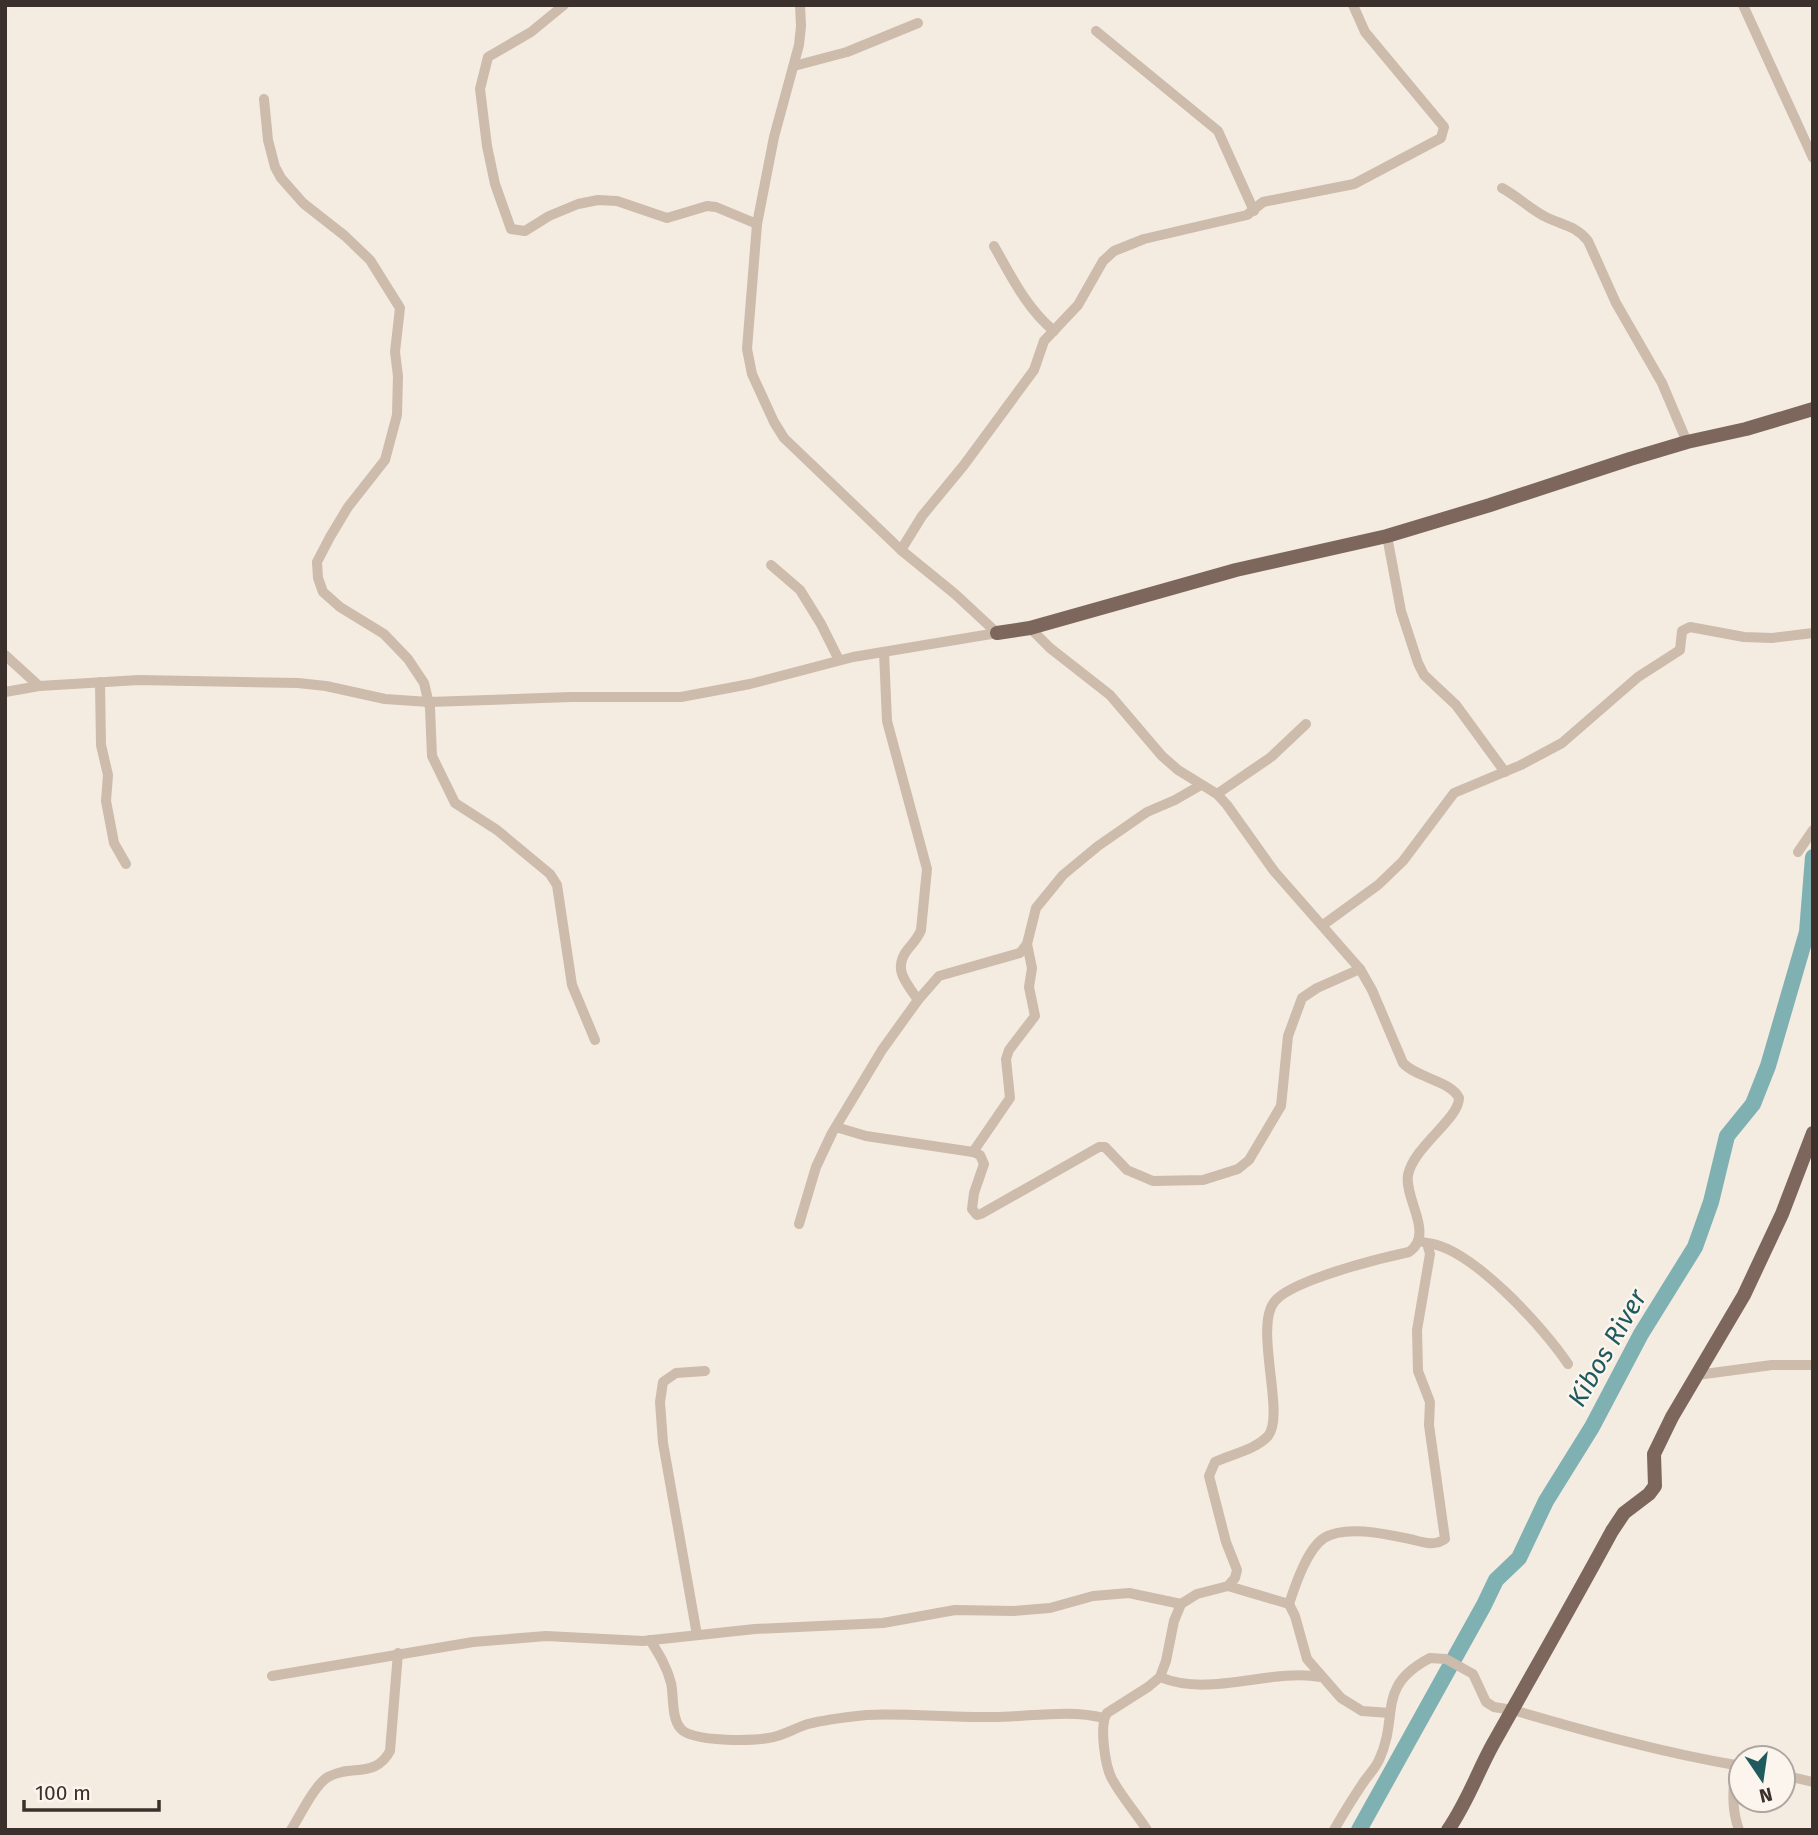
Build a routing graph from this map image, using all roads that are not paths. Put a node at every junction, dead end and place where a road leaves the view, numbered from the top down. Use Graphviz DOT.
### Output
graph roads {
  1 [pos="564,5"];
  2 [pos="800,5"];
  3 [pos="1353,5"];
  4 [pos="1744,5"];
  5 [pos="918,23"];
  6 [pos="1096,31"];
  7 [pos="794,66"];
  8 [pos="264,99"];
  9 [pos="1813,158"];
  10 [pos="1502,188"];
  11 [pos="1254,211"];
  12 [pos="757,224"];
  13 [pos="994,246"];
  14 [pos="1054,331"];
  15 [pos="1813,409"];
  16 [pos="1687,442"];
  17 [pos="1387,536"];
  18 [pos="901,550"];
  19 [pos="771,565"];
  20 [pos="1030,628"];
  21 [pos="1813,633"];
  22 [pos="997,634"];
  23 [pos="884,652"];
  24 [pos="5,655"];
  25 [pos="839,660"];
  26 [pos="100,682"];
  27 [pos="39,686"];
  28 [pos="5,692"];
  29 [pos="429,702"];
  30 [pos="1306,723"];
  31 [pos="1505,772"];
  32 [pos="1201,785"];
  33 [pos="1216,794"];
  34 [pos="1813,830"];
  35 [pos="1798,852"];
  36 [pos="127,864"];
  37 [pos="1323,925"];
  38 [pos="1027,944"];
  39 [pos="1360,969"];
  40 [pos="918,1000"];
  41 [pos="596,1040"];
  42 [pos="836,1127"];
  43 [pos="1813,1133"];
  44 [pos="973,1152"];
  45 [pos="799,1224"];
  46 [pos="1423,1242"];
  47 [pos="1568,1364"];
  48 [pos="1813,1365"];
  49 [pos="705,1371"];
  50 [pos="1697,1375"];
  51 [pos="1228,1586"];
  52 [pos="1181,1604"];
  53 [pos="1289,1604"];
  54 [pos="697,1635"];
  55 [pos="650,1640"];
  56 [pos="398,1653"];
  57 [pos="272,1676"];
  58 [pos="1160,1677"];
  59 [pos="1321,1677"];
  60 [pos="1513,1710"];
  61 [pos="1390,1713"];
  62 [pos="1104,1718"];
  63 [pos="1727,1764"];
  64 [pos="290,1830"];
  65 [pos="1147,1830"];
  66 [pos="1334,1830"];
  67 [pos="1448,1830"];
  1 -- 12 [label="street"];
  2 -- 7 [label="street"];
  3 -- 11 [label="street"];
  4 -- 9 [label="street"];
  5 -- 7 [label="street"];
  6 -- 11 [label="street"];
  7 -- 12 [label="street"];
  8 -- 29 [label="street"];
  10 -- 16 [label="street"];
  11 -- 14 [label="street"];
  12 -- 18 [label="street"];
  13 -- 14 [label="street"];
  14 -- 18 [label="street"];
  15 -- 16 [label="main road"];
  16 -- 17 [label="main road"];
  17 -- 20 [label="main road"];
  17 -- 31 [label="street"];
  18 -- 22 [label="street"];
  19 -- 25 [label="street"];
  20 -- 22 [label="main road"];
  20 -- 32 [label="street"];
  21 -- 31 [label="street"];
  22 -- 23 [label="street"];
  23 -- 25 [label="street"];
  23 -- 40 [label="street"];
  24 -- 27 [label="street"];
  25 -- 29 [label="street"];
  26 -- 27 [label="street"];
  26 -- 29 [label="street"];
  26 -- 36 [label="street"];
  27 -- 28 [label="street"];
  29 -- 41 [label="street"];
  30 -- 33 [label="street"];
  31 -- 37 [label="street"];
  32 -- 33 [label="street"];
  32 -- 38 [label="street"];
  33 -- 37 [label="street"];
  34 -- 35 [label="street"];
  37 -- 39 [label="street"];
  38 -- 40 [label="street"];
  38 -- 44 [label="street"];
  39 -- 44 [label="street"];
  39 -- 46 [label="street"];
  40 -- 42 [label="street"];
  42 -- 44 [label="street"];
  42 -- 45 [label="street"];
  43 -- 50 [label="main road"];
  46 -- 47 [label="street"];
  46 -- 51 [label="street"];
  46 -- 53 [label="street"];
  48 -- 50 [label="street"];
  49 -- 54 [label="street"];
  50 -- 60 [label="main road"];
  51 -- 52 [label="street"];
  51 -- 53 [label="street"];
  52 -- 54 [label="street"];
  52 -- 58 [label="street"];
  53 -- 59 [label="street"];
  54 -- 55 [label="street"];
  55 -- 56 [label="street"];
  55 -- 62 [label="street"];
  56 -- 57 [label="street"];
  56 -- 64 [label="street"];
  58 -- 59 [label="street"];
  58 -- 62 [label="street"];
  59 -- 61 [label="street"];
  60 -- 61 [label="street"];
  60 -- 63 [label="street"];
  60 -- 67 [label="main road"];
  61 -- 66 [label="street"];
  62 -- 65 [label="street"];
}
